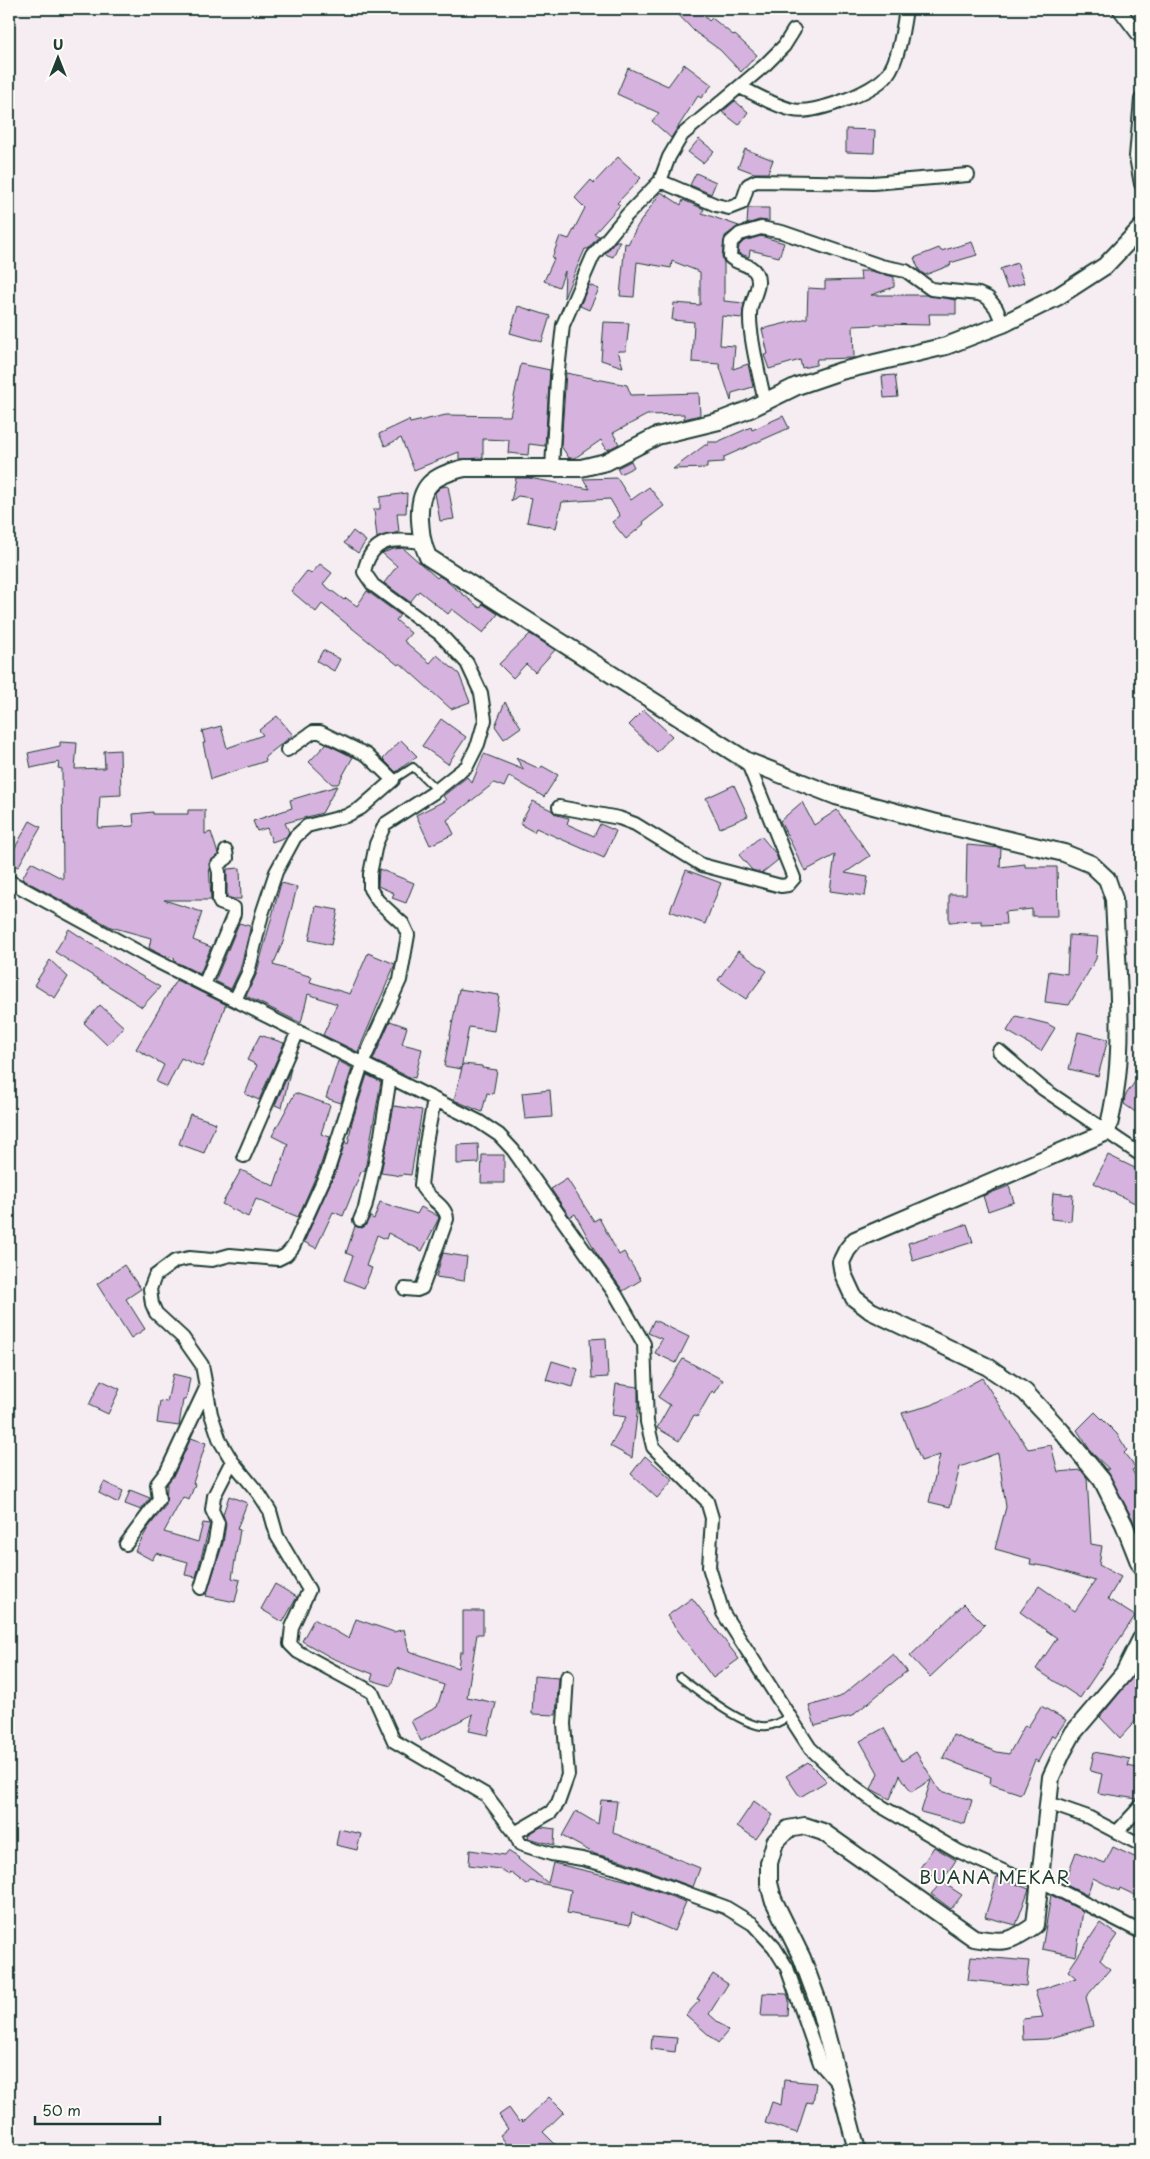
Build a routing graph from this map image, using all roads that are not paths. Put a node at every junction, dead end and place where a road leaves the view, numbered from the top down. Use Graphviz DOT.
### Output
graph roads {
  1 [pos="906,9"];
  2 [pos="1119,9"];
  3 [pos="794,30"];
  4 [pos="1141,38"];
  5 [pos="740,87"];
  6 [pos="1141,99"];
  7 [pos="968,175"];
  8 [pos="660,182"];
  9 [pos="1141,184"];
  10 [pos="1141,228"];
  11 [pos="1003,324"];
  12 [pos="765,402"];
  13 [pos="552,468"];
  14 [pos="421,542"];
  15 [pos="287,750"];
  16 [pos="747,761"];
  17 [pos="394,780"];
  18 [pos="437,790"];
  19 [pos="559,807"];
  20 [pos="226,851"];
  21 [pos="9,881"];
  22 [pos="204,985"];
  23 [pos="236,1000"];
  24 [pos="298,1031"];
  25 [pos="999,1051"];
  26 [pos="362,1064"];
  27 [pos="390,1078"];
  28 [pos="434,1100"];
  29 [pos="1107,1132"];
  30 [pos="1141,1155"];
  31 [pos="244,1156"];
  32 [pos="360,1220"];
  33 [pos="405,1289"];
  34 [pos="206,1388"];
  35 [pos="232,1461"];
  36 [pos="126,1544"];
  37 [pos="1141,1567"];
  38 [pos="201,1588"];
  39 [pos="1141,1639"];
  40 [pos="680,1676"];
  41 [pos="567,1677"];
  42 [pos="788,1717"];
  43 [pos="1048,1803"];
  44 [pos="1141,1806"];
  45 [pos="1117,1832"];
  46 [pos="515,1833"];
  47 [pos="1141,1845"];
  48 [pos="1041,1880"];
  49 [pos="1141,1932"];
  50 [pos="841,2088"];
  51 [pos="857,2150"];
  1 -- 5 [label="street"];
  2 -- 4 [label="street"];
  3 -- 5 [label="street"];
  5 -- 8 [label="street"];
  6 -- 9 [label="street"];
  7 -- 8 [label="street"];
  8 -- 13 [label="street"];
  10 -- 11 [label="street"];
  11 -- 12 [label="street"];
  11 -- 12 [label="street"];
  12 -- 13 [label="street"];
  13 -- 14 [label="street"];
  14 -- 16 [label="street"];
  14 -- 18 [label="street"];
  15 -- 17 [label="street"];
  16 -- 19 [label="street"];
  16 -- 29 [label="street"];
  17 -- 18 [label="lane"];
  17 -- 23 [label="street"];
  18 -- 26 [label="street"];
  20 -- 22 [label="street"];
  21 -- 22 [label="street"];
  22 -- 23 [label="street"];
  23 -- 24 [label="street"];
  24 -- 26 [label="street"];
  24 -- 31 [label="street"];
  25 -- 29 [label="street"];
  26 -- 27 [label="street"];
  26 -- 34 [label="street"];
  27 -- 28 [label="street"];
  27 -- 32 [label="street"];
  28 -- 33 [label="street"];
  28 -- 42 [label="street"];
  29 -- 30 [label="street"];
  29 -- 37 [label="street"];
  34 -- 35 [label="street"];
  34 -- 36 [label="street"];
  35 -- 38 [label="street"];
  35 -- 46 [label="street"];
  39 -- 43 [label="street"];
  40 -- 42 [label="lane"];
  41 -- 46 [label="street"];
  42 -- 48 [label="street"];
  43 -- 45 [label="street"];
  43 -- 48 [label="street"];
  44 -- 45 [label="street"];
  45 -- 47 [label="street"];
  46 -- 50 [label="street"];
  48 -- 49 [label="street"];
  48 -- 50 [label="street"];
  50 -- 51 [label="street"];
}
